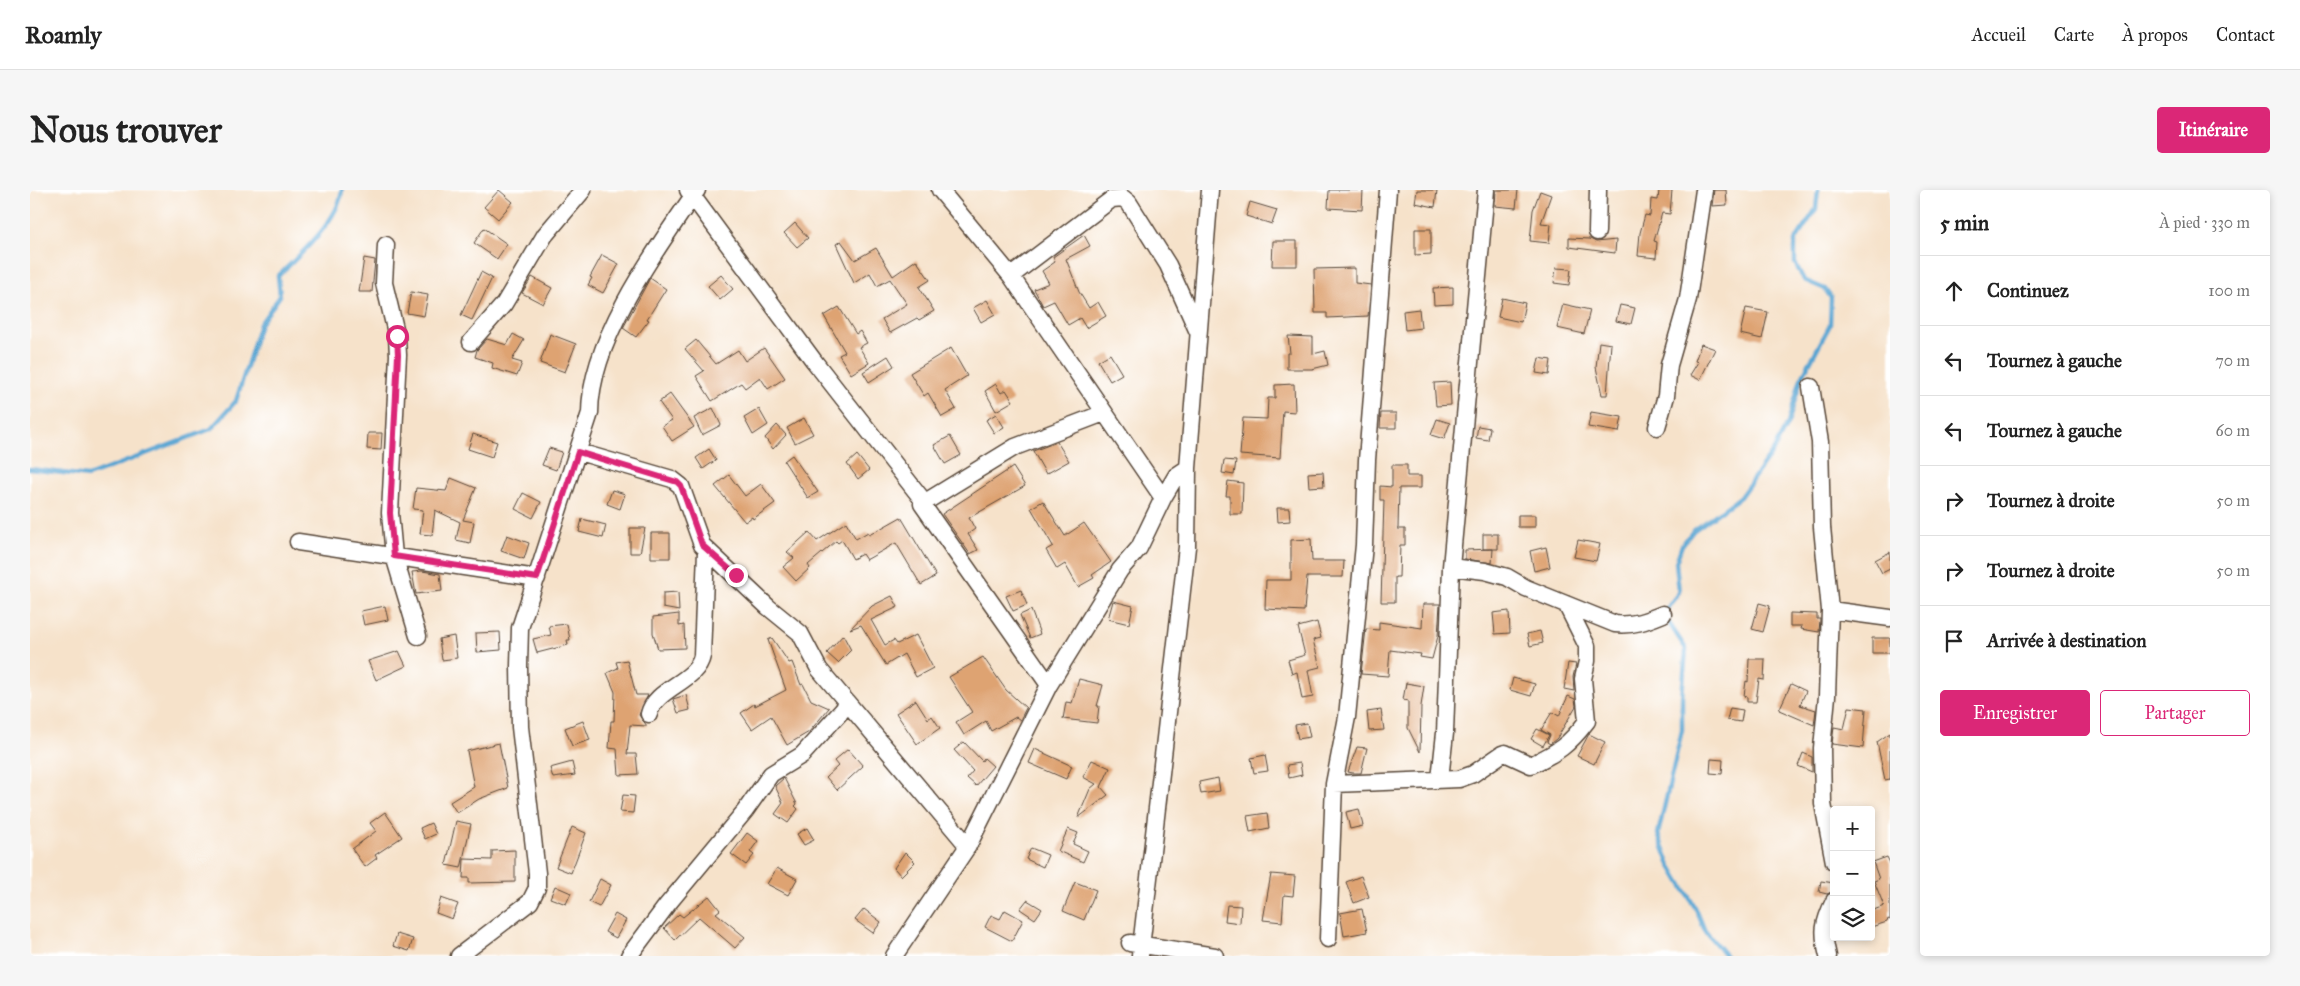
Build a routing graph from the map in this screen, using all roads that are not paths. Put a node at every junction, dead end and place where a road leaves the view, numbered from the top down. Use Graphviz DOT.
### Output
graph roads {
  1 [pos="582,190"];
  2 [pos="940,190"];
  3 [pos="1210,190"];
  4 [pos="1388,190"];
  5 [pos="1486,190"];
  6 [pos="1598,190"];
  7 [pos="1704,190"];
  8 [pos="693,192"];
  9 [pos="1597,232"];
  10 [pos="386,244"];
  11 [pos="1011,276"];
  12 [pos="1199,334"];
  13 [pos="471,342"];
  14 [pos="1811,387"];
  15 [pos="1104,414"];
  16 [pos="1657,427"];
  17 [pos="578,452"];
  18 [pos="1188,468"];
  19 [pos="1163,498"];
  20 [pos="922,504"];
  21 [pos="298,542"];
  22 [pos="706,550"];
  23 [pos="394,556"];
  24 [pos="1451,567"];
  25 [pos="537,578"];
  26 [pos="1566,604"];
  27 [pos="1830,610"];
  28 [pos="1663,614"];
  29 [pos="1890,618"];
  30 [pos="418,636"];
  31 [pos="1049,685"];
  32 [pos="848,704"];
  33 [pos="649,714"];
  34 [pos="1440,780"];
  35 [pos="1334,784"];
  36 [pos="968,846"];
  37 [pos="1833,851"];
  38 [pos="1830,909"];
  39 [pos="1328,939"];
  40 [pos="1133,950"];
  41 [pos="459,956"];
  42 [pos="629,956"];
  43 [pos="894,956"];
  44 [pos="1216,956"];
  45 [pos="1828,956"];
  1 -- 13 [label="street"];
  2 -- 11 [label="street"];
  3 -- 12 [label="street"];
  4 -- 35 [label="street"];
  5 -- 24 [label="street"];
  6 -- 9 [label="street"];
  7 -- 16 [label="street"];
  8 -- 17 [label="street"];
  8 -- 20 [label="street"];
  10 -- 23 [label="street"];
  11 -- 12 [label="street"];
  11 -- 15 [label="street"];
  12 -- 18 [label="street"];
  14 -- 27 [label="street"];
  15 -- 19 [label="street"];
  15 -- 20 [label="street"];
  17 -- 22 [label="street"];
  17 -- 25 [label="street"];
  18 -- 19 [label="street"];
  18 -- 40 [label="street"];
  19 -- 31 [label="street"];
  20 -- 31 [label="street"];
  21 -- 23 [label="street"];
  22 -- 32 [label="street"];
  22 -- 33 [label="street"];
  23 -- 25 [label="street"];
  23 -- 30 [label="street"];
  24 -- 26 [label="street"];
  24 -- 34 [label="street"];
  25 -- 41 [label="street"];
  26 -- 28 [label="street"];
  26 -- 34 [label="street"];
  27 -- 29 [label="street"];
  27 -- 37 [label="street"];
  31 -- 36 [label="street"];
  32 -- 36 [label="street"];
  32 -- 42 [label="street"];
  34 -- 35 [label="street"];
  35 -- 39 [label="street"];
  36 -- 43 [label="street"];
  38 -- 45 [label="street"];
  40 -- 44 [label="street"];
}
